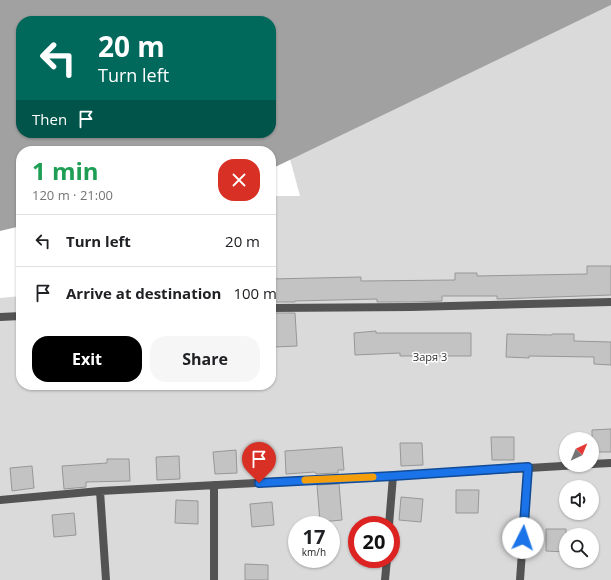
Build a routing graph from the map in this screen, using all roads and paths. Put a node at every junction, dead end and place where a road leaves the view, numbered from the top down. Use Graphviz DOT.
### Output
graph roads {
  1 [pos="611,302"];
  2 [pos="276,308"];
  3 [pos="16,316"];
  4 [pos="0,317"];
  5 [pos="611,463"];
  6 [pos="599,464"];
  7 [pos="559,466"];
  8 [pos="528,467"];
  9 [pos="393,476"];
  10 [pos="214,485"];
  11 [pos="100,491"];
  12 [pos="0,500"];
  13 [pos="390,516"];
  14 [pos="386,568"];
  15 [pos="106,580"];
  16 [pos="214,580"];
  17 [pos="385,580"];
  18 [pos="520,580"];
  1 -- 2 [label="lane"];
  3 -- 4 [label="lane"];
  5 -- 6 [label="lane"];
  7 -- 8 [label="lane"];
  8 -- 9 [label="lane"];
  8 -- 18 [label="lane"];
  9 -- 10 [label="lane"];
  9 -- 13 [label="lane"];
  10 -- 11 [label="lane"];
  10 -- 16 [label="lane"];
  11 -- 12 [label="lane"];
  11 -- 15 [label="lane"];
  14 -- 17 [label="lane"];
}
